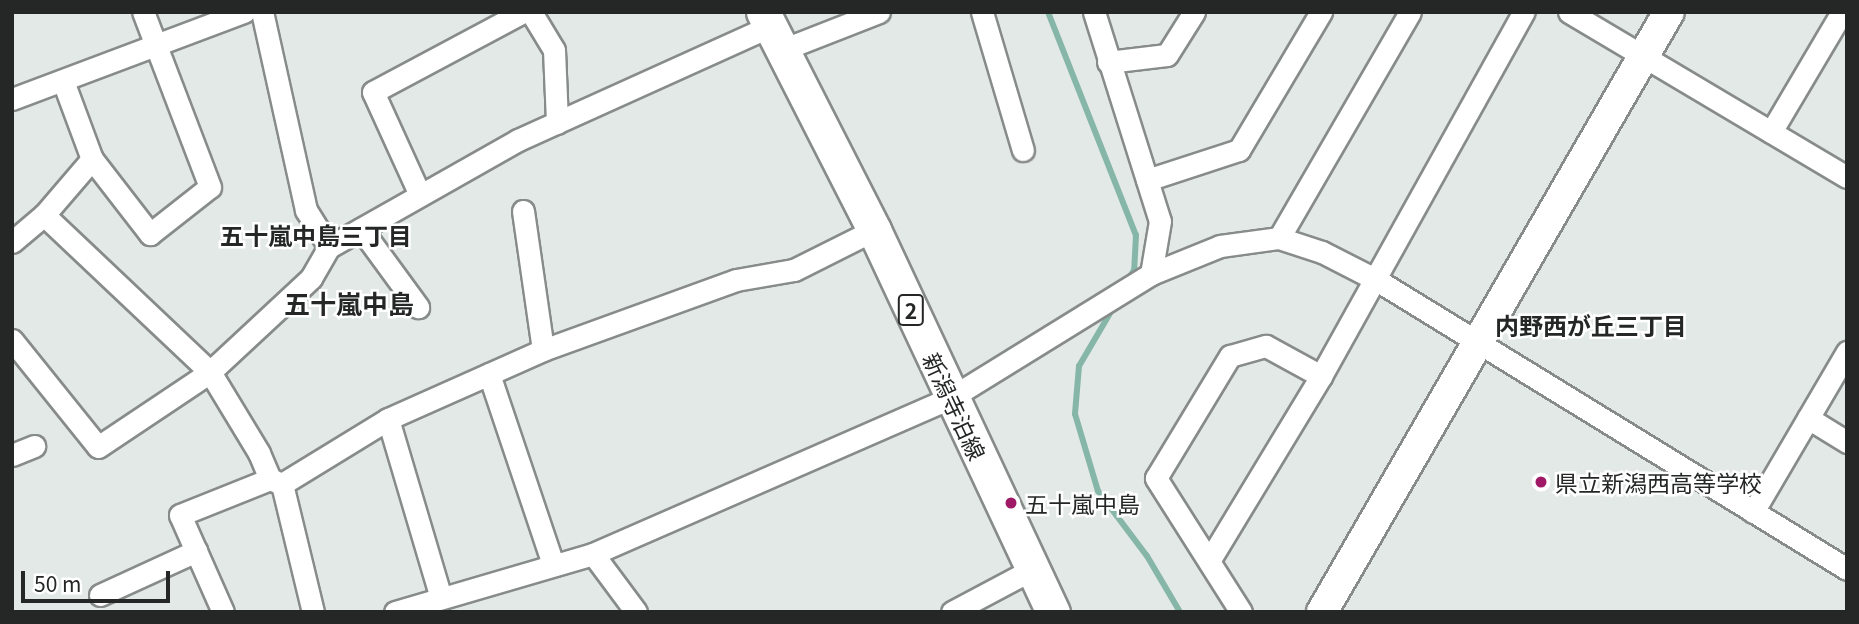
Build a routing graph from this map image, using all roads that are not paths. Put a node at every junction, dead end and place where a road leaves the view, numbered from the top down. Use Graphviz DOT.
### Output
graph roads {
  1 [pos="143,12"];
  2 [pos="244,12"];
  3 [pos="262,12"];
  4 [pos="878,12"];
  5 [pos="982,12"];
  6 [pos="1094,12"];
  7 [pos="1194,12"];
  8 [pos="1321,12"];
  9 [pos="1410,12"];
  10 [pos="1524,12"];
  11 [pos="1569,12"];
  12 [pos="1669,12"];
  13 [pos="1842,12"];
  14 [pos="523,13"];
  15 [pos="772,30"];
  16 [pos="1839,36"];
  17 [pos="159,47"];
  18 [pos="1645,58"];
  19 [pos="1108,62"];
  20 [pos="63,81"];
  21 [pos="12,99"];
  22 [pos="557,122"];
  23 [pos="1771,132"];
  24 [pos="1023,150"];
  25 [pos="92,159"];
  26 [pos="1847,177"];
  27 [pos="1147,180"];
  28 [pos="420,195"];
  29 [pos="523,211"];
  30 [pos="44,215"];
  31 [pos="361,229"];
  32 [pos="874,230"];
  33 [pos="1279,239"];
  34 [pos="12,242"];
  35 [pos="329,247"];
  36 [pos="1151,274"];
  37 [pos="1375,279"];
  38 [pos="418,307"];
  39 [pos="12,340"];
  40 [pos="1477,343"];
  41 [pos="543,350"];
  42 [pos="1847,352"];
  43 [pos="210,372"];
  44 [pos="489,374"];
  45 [pos="1321,376"];
  46 [pos="952,397"];
  47 [pos="1808,418"];
  48 [pos="388,419"];
  49 [pos="1847,442"];
  50 [pos="34,446"];
  51 [pos="12,455"];
  52 [pos="276,482"];
  53 [pos="1753,512"];
  54 [pos="196,551"];
  55 [pos="593,554"];
  56 [pos="1209,561"];
  57 [pos="553,564"];
  58 [pos="1847,569"];
  59 [pos="1031,570"];
  60 [pos="100,595"];
  61 [pos="440,595"];
  62 [pos="223,612"];
  63 [pos="313,612"];
  64 [pos="395,612"];
  65 [pos="636,612"];
  66 [pos="952,612"];
  67 [pos="1053,612"];
  68 [pos="1241,612"];
  69 [pos="1322,612"];
  1 -- 17 [label="street"];
  2 -- 17 [label="street"];
  3 -- 35 [label="street"];
  4 -- 15 [label="street"];
  5 -- 24 [label="street"];
  6 -- 19 [label="street"];
  7 -- 19 [label="street"];
  8 -- 27 [label="street"];
  9 -- 33 [label="street"];
  10 -- 37 [label="street"];
  11 -- 18 [label="street"];
  12 -- 18 [label="street"];
  13 -- 16 [label="street"];
  14 -- 22 [label="street"];
  14 -- 28 [label="street"];
  15 -- 22 [label="street"];
  15 -- 32 [label="main road, 新潟寺泊線 / 2"];
  16 -- 23 [label="street"];
  17 -- 20 [label="street"];
  17 -- 25 [label="street"];
  18 -- 23 [label="street"];
  18 -- 40 [label="street"];
  19 -- 27 [label="street"];
  20 -- 21 [label="street"];
  20 -- 25 [label="street"];
  22 -- 28 [label="street"];
  23 -- 26 [label="street"];
  25 -- 30 [label="street"];
  27 -- 36 [label="street"];
  28 -- 31 [label="street"];
  29 -- 41 [label="street"];
  30 -- 34 [label="street"];
  30 -- 43 [label="street"];
  31 -- 35 [label="street"];
  31 -- 38 [label="street"];
  32 -- 41 [label="street"];
  32 -- 46 [label="main road, 新潟寺泊線 / 2"];
  33 -- 36 [label="street"];
  33 -- 37 [label="street"];
  35 -- 43 [label="street"];
  36 -- 46 [label="street"];
  37 -- 40 [label="street"];
  37 -- 45 [label="street"];
  39 -- 43 [label="street"];
  40 -- 53 [label="street"];
  40 -- 69 [label="street"];
  41 -- 44 [label="street"];
  42 -- 47 [label="street"];
  43 -- 52 [label="street"];
  44 -- 48 [label="street"];
  44 -- 57 [label="street"];
  45 -- 56 [label="street"];
  45 -- 56 [label="street"];
  46 -- 55 [label="street"];
  46 -- 59 [label="main road, 新潟寺泊線 / 2"];
  47 -- 49 [label="street"];
  47 -- 53 [label="street"];
  48 -- 52 [label="street"];
  48 -- 61 [label="street"];
  50 -- 51 [label="street"];
  52 -- 54 [label="street"];
  52 -- 63 [label="street"];
  53 -- 58 [label="street"];
  54 -- 60 [label="street"];
  54 -- 62 [label="street"];
  55 -- 57 [label="street"];
  55 -- 65 [label="street"];
  56 -- 68 [label="street"];
  57 -- 61 [label="street"];
  59 -- 66 [label="street"];
  59 -- 67 [label="main road, 新潟寺泊線 / 2"];
  61 -- 64 [label="street"];
}
